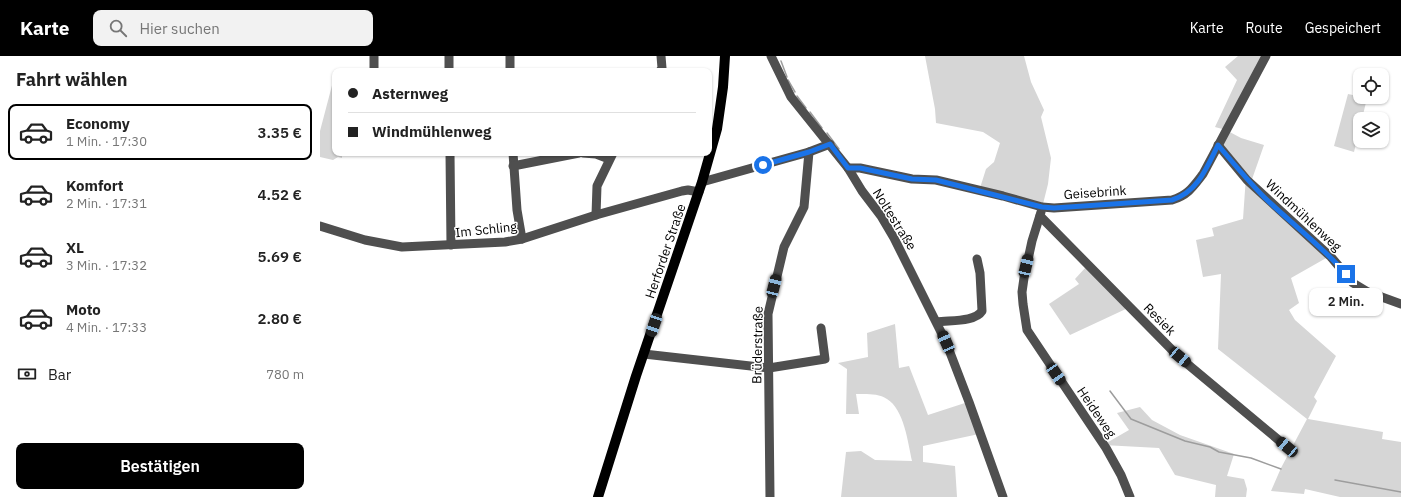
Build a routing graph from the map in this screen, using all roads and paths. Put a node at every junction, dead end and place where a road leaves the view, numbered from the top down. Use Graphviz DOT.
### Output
graph roads {
  1 [pos="374,56"];
  2 [pos="449,56"];
  3 [pos="510,56"];
  4 [pos="661,56"];
  5 [pos="725,56"];
  6 [pos="771,56"];
  7 [pos="1266,56"];
  8 [pos="374,68"];
  9 [pos="449,68"];
  10 [pos="510,68"];
  11 [pos="662,68"];
  12 [pos="830,144"];
  13 [pos="1218,145"];
  14 [pos="712,147"];
  15 [pos="809,152"];
  16 [pos="450,156"];
  17 [pos="513,156"];
  18 [pos="564,156"];
  19 [pos="611,156"];
  20 [pos="709,156"];
  21 [pos="513,166"];
  22 [pos="848,168"];
  23 [pos="702,182"];
  24 [pos="698,192"];
  25 [pos="1041,212"];
  26 [pos="596,215"];
  27 [pos="320,226"];
  28 [pos="522,239"];
  29 [pos="450,245"];
  30 [pos="977,259"];
  31 [pos="1401,304"];
  32 [pos="937,322"];
  33 [pos="821,328"];
  34 [pos="644,354"];
  35 [pos="769,368"];
  36 [pos="1287,447"];
  37 [pos="598,497"];
  38 [pos="770,497"];
  39 [pos="1003,497"];
  40 [pos="1130,497"];
  1 -- 8 [label="street"];
  2 -- 9 [label="street"];
  3 -- 10 [label="street"];
  4 -- 11 [label="street"];
  5 -- 14 [label="main road, Herforder Straße"];
  6 -- 12 [label="street, Noltestraße"];
  7 -- 13 [label="street, Geisebrink"];
  12 -- 15 [label="street"];
  12 -- 22 [label="street, Noltestraße"];
  13 -- 25 [label="street, Geisebrink"];
  13 -- 31 [label="street, Windmühlenweg"];
  15 -- 23 [label="street"];
  15 -- 35 [label="street, Brüderstraße"];
  16 -- 29 [label="street"];
  17 -- 21 [label="street"];
  18 -- 21 [label="street"];
  19 -- 26 [label="street"];
  20 -- 23 [label="main road, Herforder Straße"];
  21 -- 28 [label="street"];
  22 -- 25 [label="street, Geisebrink"];
  22 -- 32 [label="street, Noltestraße"];
  23 -- 24 [label="main road, Herforder Straße"];
  24 -- 26 [label="street, Im Schling"];
  24 -- 34 [label="main road, Herforder Straße"];
  25 -- 36 [label="street, Resiek"];
  25 -- 40 [label="street, Heideweg"];
  26 -- 28 [label="street, Im Schling"];
  27 -- 29 [label="street, Im Schling"];
  28 -- 29 [label="street, Im Schling"];
  30 -- 32 [label="street"];
  32 -- 39 [label="street, Noltestraße"];
  33 -- 35 [label="street"];
  34 -- 35 [label="street"];
  34 -- 37 [label="main road, Herforder Straße"];
  35 -- 38 [label="street, Brüderstraße"];
}
